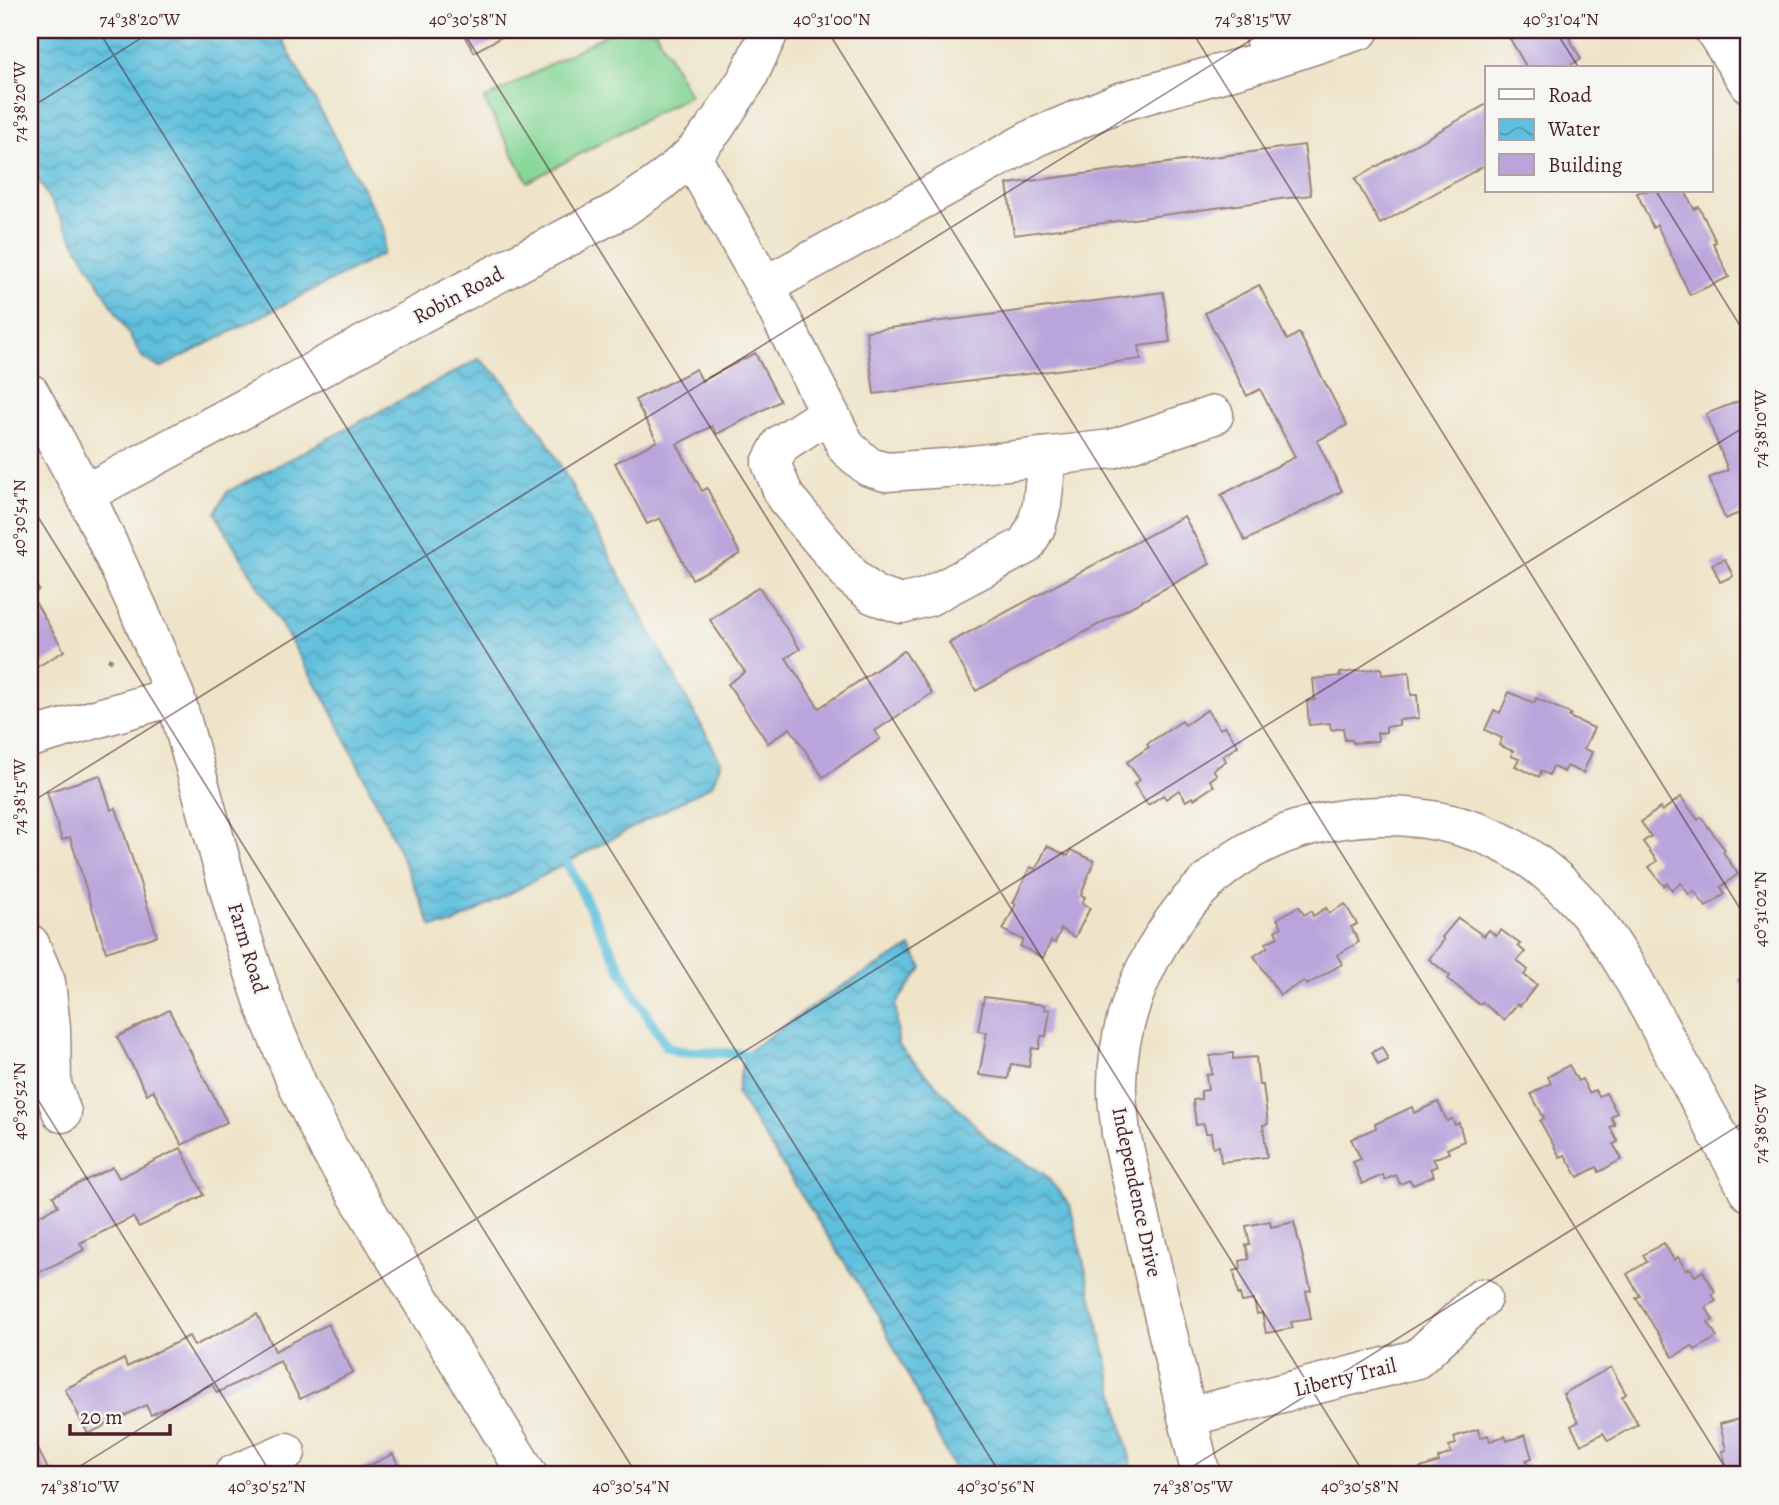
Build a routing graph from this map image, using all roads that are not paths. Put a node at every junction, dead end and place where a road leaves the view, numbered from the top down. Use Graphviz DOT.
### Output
graph roads {
  1 [pos="770,30"];
  2 [pos="1360,30"];
  3 [pos="1714,30"];
  4 [pos="1266,44"];
  5 [pos="1749,85"];
  6 [pos="691,156"];
  7 [pos="765,286"];
  8 [pos="30,393"];
  9 [pos="829,413"];
  10 [pos="1214,415"];
  11 [pos="1042,457"];
  12 [pos="85,494"];
  13 [pos="175,696"];
  14 [pos="30,738"];
  15 [pos="30,944"];
  16 [pos="62,1113"];
  17 [pos="1749,1192"];
  18 [pos="1482,1298"];
  19 [pos="1187,1417"];
  20 [pos="286,1452"];
  21 [pos="233,1475"];
  22 [pos="528,1475"];
  23 [pos="1201,1475"];
  1 -- 6 [label="street, Robin Road"];
  2 -- 4 [label="street"];
  3 -- 5 [label="street"];
  4 -- 7 [label="street"];
  6 -- 7 [label="street"];
  6 -- 12 [label="street, Robin Road"];
  7 -- 9 [label="street"];
  8 -- 12 [label="street, Farm Road"];
  9 -- 11 [label="street"];
  9 -- 11 [label="street"];
  10 -- 11 [label="street"];
  12 -- 13 [label="street, Farm Road"];
  13 -- 14 [label="street"];
  13 -- 22 [label="street, Farm Road"];
  15 -- 16 [label="street"];
  17 -- 19 [label="street, Independence Drive"];
  18 -- 19 [label="street, Liberty Trail"];
  19 -- 23 [label="street, Independence Drive"];
  20 -- 21 [label="street"];
}
